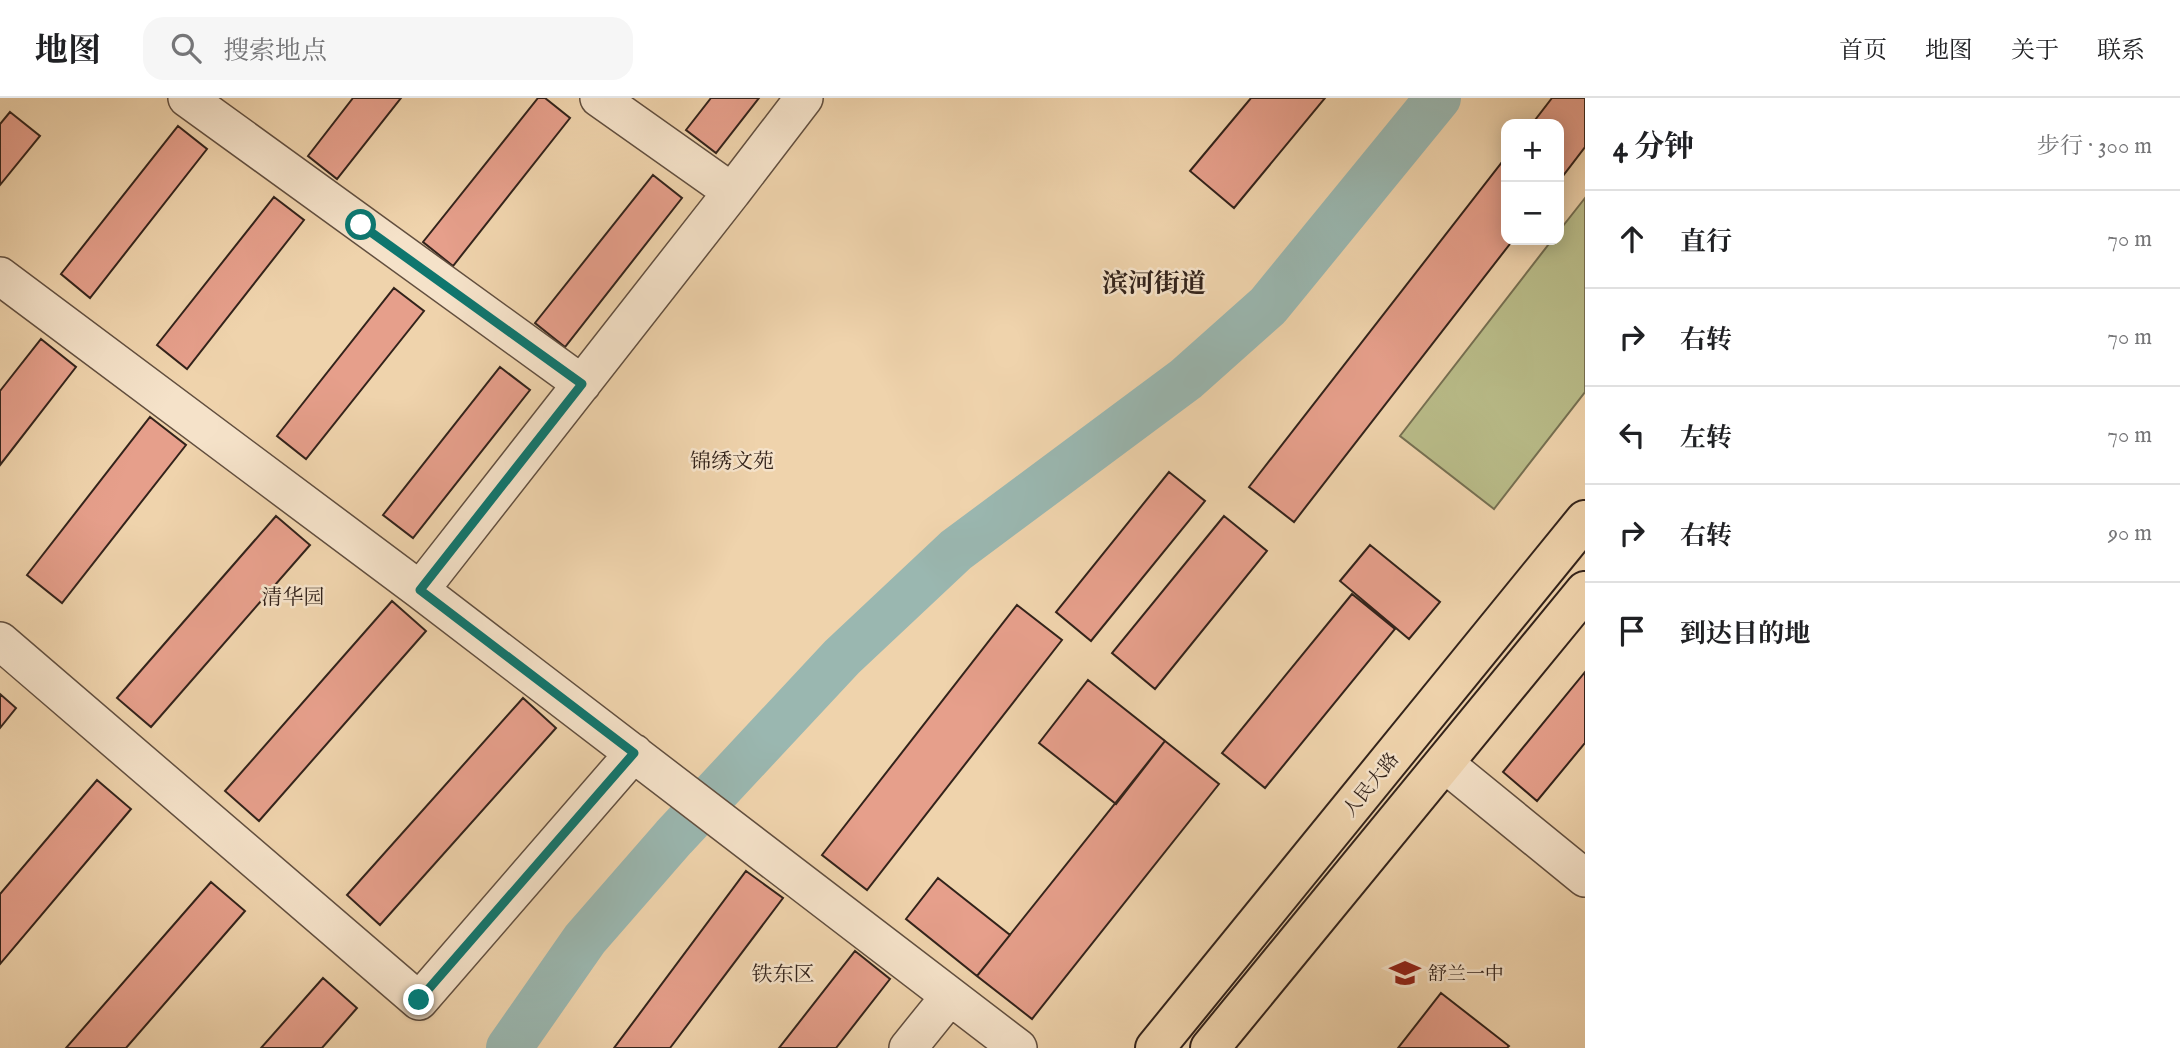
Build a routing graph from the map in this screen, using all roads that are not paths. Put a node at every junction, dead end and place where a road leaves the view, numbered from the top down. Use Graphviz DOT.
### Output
graph roads {
  1 [pos="187,98"];
  2 [pos="599,98"];
  3 [pos="804,98"];
  4 [pos="732,192"];
  5 [pos="0,276"];
  6 [pos="582,384"];
  7 [pos="1585,520"];
  8 [pos="420,590"];
  9 [pos="1585,591"];
  10 [pos="0,641"];
  11 [pos="634,753"];
  12 [pos="1444,762"];
  13 [pos="1585,878"];
  14 [pos="950,996"];
  15 [pos="908,1048"];
  16 [pos="1018,1048"];
  17 [pos="1155,1048"];
  18 [pos="1210,1048"];
  1 -- 6 [label="street"];
  2 -- 4 [label="street"];
  3 -- 4 [label="street"];
  4 -- 6 [label="street"];
  5 -- 8 [label="street"];
  6 -- 8 [label="street"];
  7 -- 17 [label="main road, 人民大路"];
  8 -- 11 [label="street"];
  9 -- 12 [label="main road"];
  10 -- 11 [label="street"];
  11 -- 14 [label="street"];
  12 -- 13 [label="street"];
  12 -- 18 [label="main road"];
  14 -- 15 [label="street"];
  14 -- 16 [label="street"];
}
